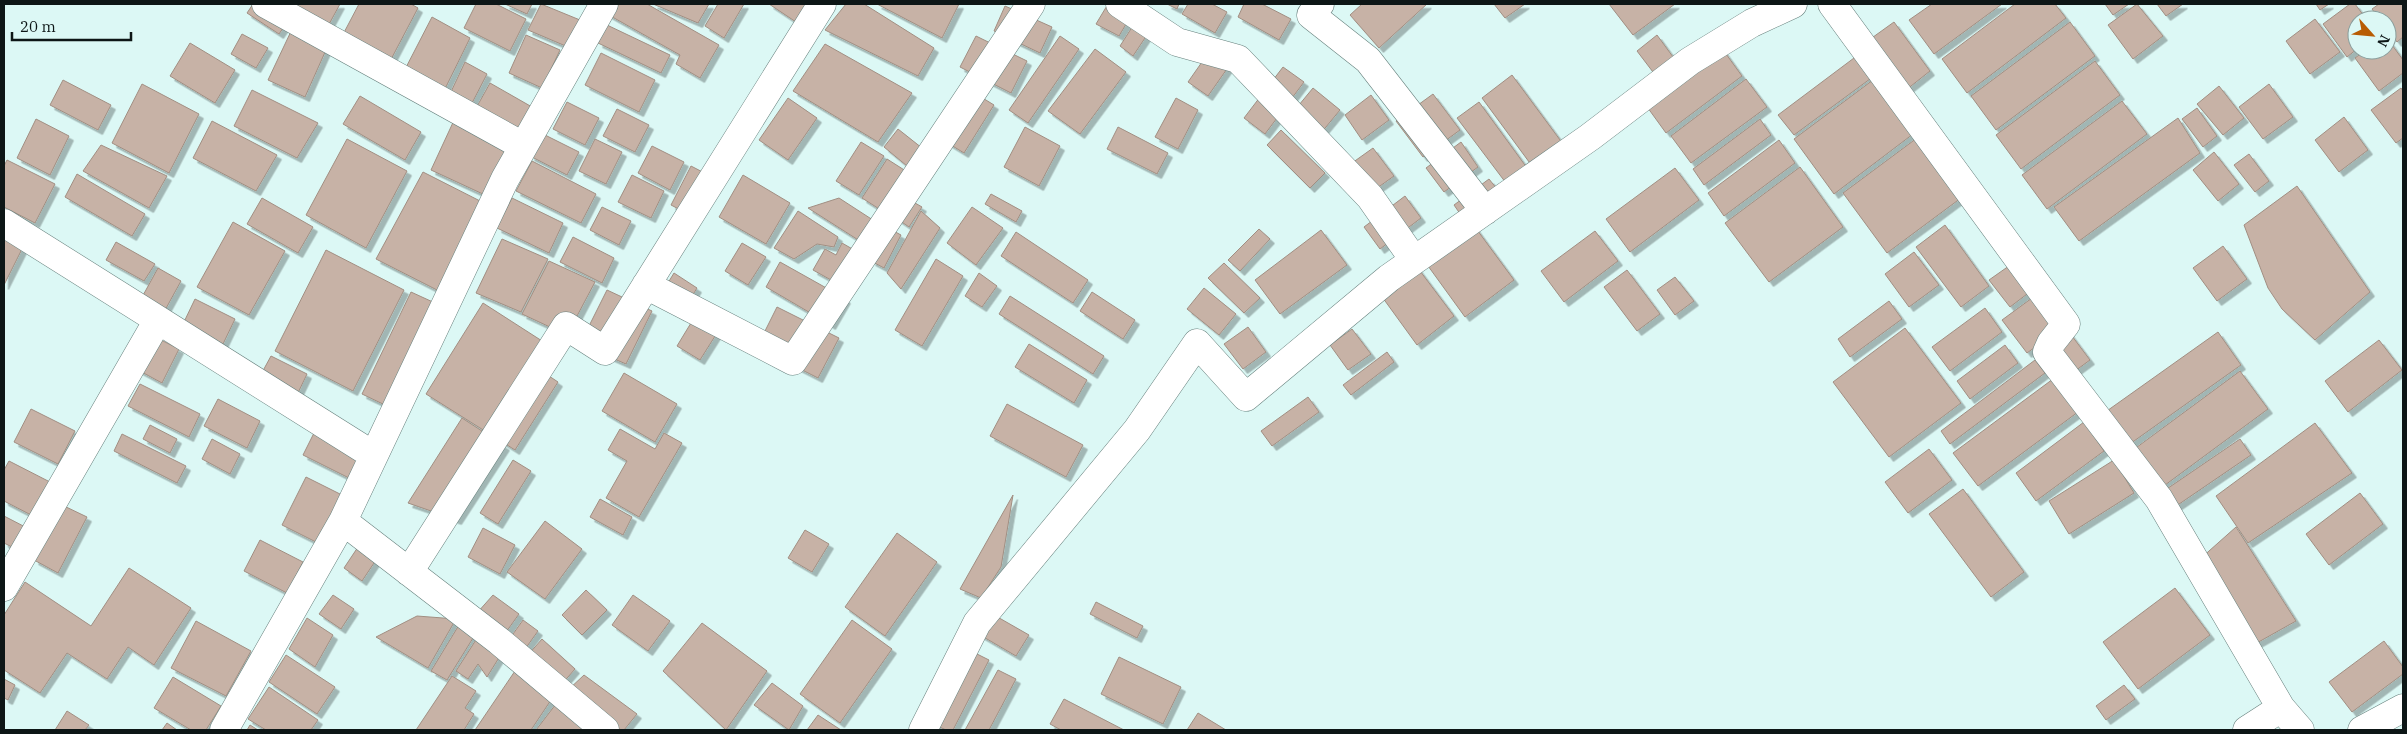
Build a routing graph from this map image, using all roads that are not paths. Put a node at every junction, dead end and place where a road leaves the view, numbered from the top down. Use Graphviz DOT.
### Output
graph roads {
  1 [pos="266,4"];
  2 [pos="604,4"];
  3 [pos="822,4"];
  4 [pos="1031,4"];
  5 [pos="1120,4"];
  6 [pos="1320,4"];
  7 [pos="1793,4"];
  8 [pos="1832,4"];
  9 [pos="523,146"];
  10 [pos="1485,211"];
  11 [pos="4,223"];
  12 [pos="1414,260"];
  13 [pos="646,285"];
  14 [pos="158,320"];
  15 [pos="373,455"];
  16 [pos="344,522"];
  17 [pos="409,572"];
  18 [pos="4,588"];
  19 [pos="2281,708"];
  20 [pos="2403,708"];
  21 [pos="224,730"];
  22 [pos="605,730"];
  23 [pos="923,730"];
  24 [pos="2247,730"];
  25 [pos="2300,730"];
  26 [pos="2362,730"];
  1 -- 9 [label="street"];
  2 -- 9 [label="street"];
  3 -- 13 [label="street"];
  4 -- 13 [label="street"];
  5 -- 12 [label="street"];
  6 -- 10 [label="street"];
  7 -- 10 [label="street"];
  8 -- 19 [label="street"];
  9 -- 15 [label="street"];
  10 -- 12 [label="street"];
  11 -- 14 [label="street"];
  12 -- 23 [label="street"];
  13 -- 17 [label="street"];
  14 -- 15 [label="street"];
  14 -- 18 [label="street"];
  15 -- 16 [label="street"];
  16 -- 17 [label="street"];
  16 -- 21 [label="street"];
  17 -- 22 [label="street"];
  19 -- 24 [label="street"];
  19 -- 25 [label="street"];
  20 -- 26 [label="street"];
}
